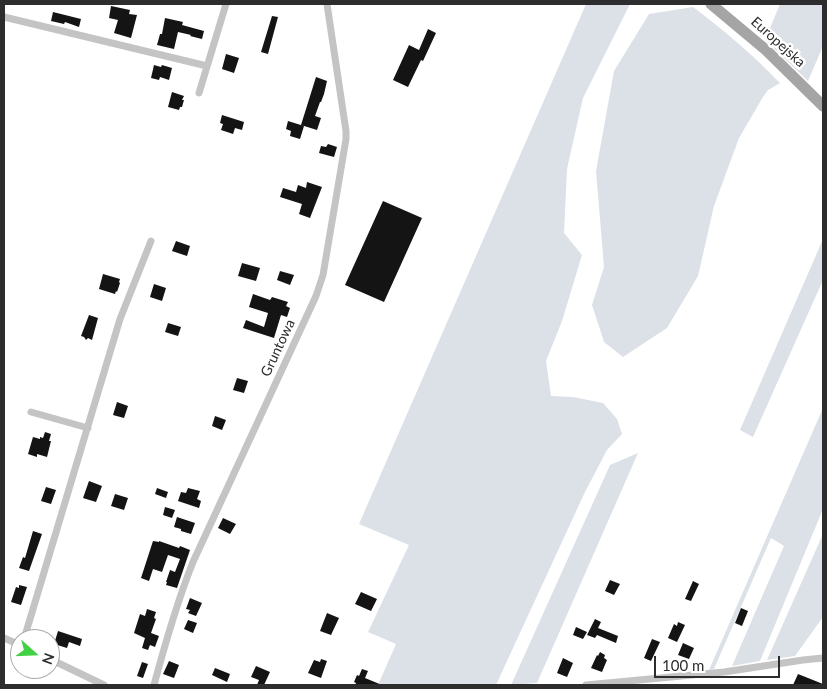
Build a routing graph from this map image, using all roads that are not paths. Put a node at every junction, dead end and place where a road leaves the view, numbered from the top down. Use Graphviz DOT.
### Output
graph roads {
  1 [pos="226,4"];
  2 [pos="327,4"];
  3 [pos="710,4"];
  4 [pos="4,17"];
  5 [pos="207,66"];
  6 [pos="199,93"];
  7 [pos="823,106"];
  8 [pos="151,241"];
  9 [pos="30,412"];
  10 [pos="88,428"];
  11 [pos="27,629"];
  12 [pos="823,658"];
  13 [pos="60,664"];
  14 [pos="104,685"];
  15 [pos="154,685"];
  16 [pos="586,685"];
  1 -- 5 [label="street"];
  2 -- 15 [label="street, Gruntowa"];
  3 -- 7 [label="main road, Europejska"];
  4 -- 5 [label="street"];
  5 -- 6 [label="street"];
  8 -- 10 [label="street"];
  9 -- 10 [label="street"];
  10 -- 11 [label="street"];
  12 -- 16 [label="street"];
  13 -- 14 [label="street"];
}
